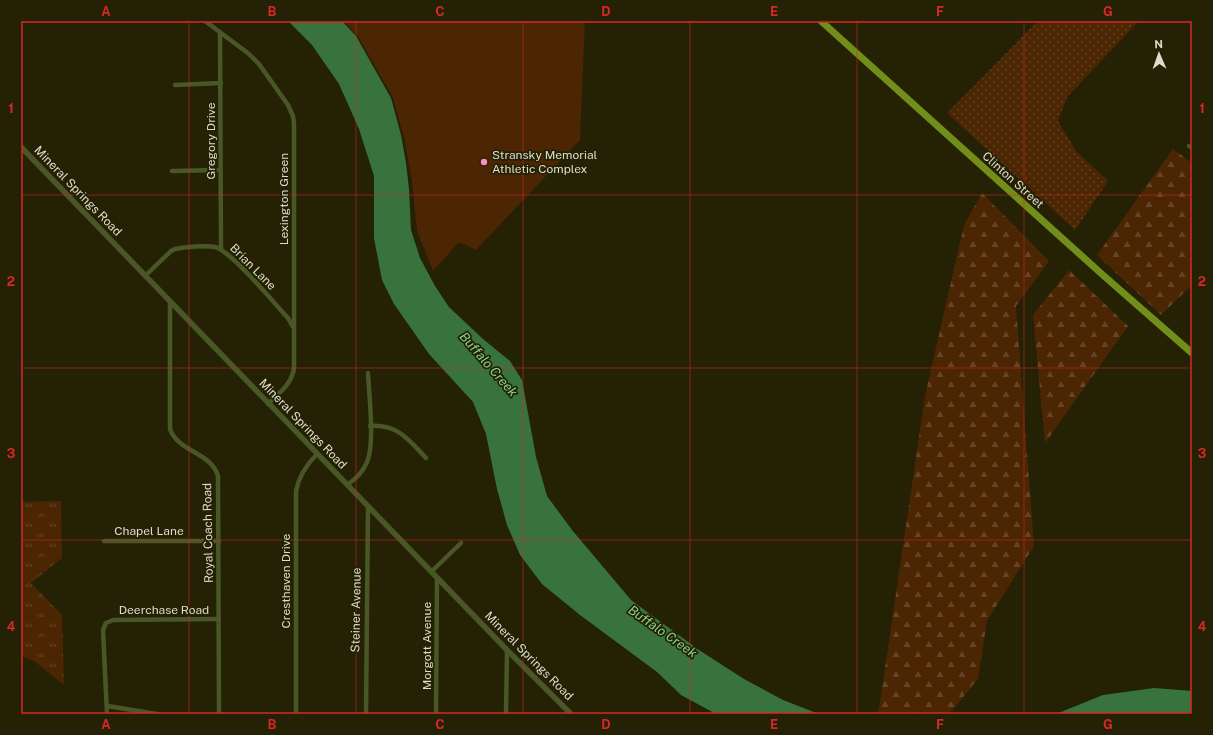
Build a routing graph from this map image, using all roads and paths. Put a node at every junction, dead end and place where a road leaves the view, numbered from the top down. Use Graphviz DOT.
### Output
graph roads {
  1 [pos="205,21"];
  2 [pos="821,21"];
  3 [pos="220,32"];
  4 [pos="221,83"];
  5 [pos="175,85"];
  6 [pos="21,147"];
  7 [pos="220,170"];
  8 [pos="172,171"];
  9 [pos="221,249"];
  10 [pos="145,276"];
  11 [pos="170,302"];
  12 [pos="294,331"];
  13 [pos="1192,353"];
  14 [pos="368,373"];
  15 [pos="268,404"];
  16 [pos="370,426"];
  17 [pos="317,454"];
  18 [pos="426,458"];
  19 [pos="347,485"];
  20 [pos="368,506"];
  21 [pos="104,541"];
  22 [pos="219,541"];
  23 [pos="461,543"];
  24 [pos="431,572"];
  25 [pos="437,578"];
  26 [pos="219,620"];
  27 [pos="507,650"];
  28 [pos="106,706"];
  29 [pos="107,714"];
  30 [pos="157,714"];
  31 [pos="219,714"];
  32 [pos="296,714"];
  33 [pos="366,714"];
  34 [pos="436,714"];
  35 [pos="506,714"];
  36 [pos="571,714"];
  1 -- 3 [label="street, Lexington Green"];
  2 -- 13 [label="main road, Clinton Street"];
  3 -- 4 [label="street, Gregory Drive"];
  3 -- 12 [label="street, Lexington Green"];
  4 -- 5 [label="street"];
  4 -- 7 [label="street, Gregory Drive"];
  6 -- 10 [label="street, Mineral Springs Road"];
  7 -- 8 [label="street"];
  7 -- 9 [label="street, Gregory Drive"];
  9 -- 10 [label="street, Brian Lane"];
  9 -- 12 [label="street, Brian Lane"];
  10 -- 11 [label="street, Mineral Springs Road"];
  11 -- 15 [label="street, Mineral Springs Road"];
  11 -- 22 [label="street, Royal Coach Road"];
  12 -- 15 [label="street, Lexington Green"];
  14 -- 16 [label="street"];
  15 -- 17 [label="street, Mineral Springs Road"];
  16 -- 18 [label="street"];
  16 -- 19 [label="street"];
  17 -- 19 [label="street, Mineral Springs Road"];
  17 -- 32 [label="street, Cresthaven Drive"];
  19 -- 20 [label="street, Mineral Springs Road"];
  20 -- 24 [label="street, Mineral Springs Road"];
  20 -- 33 [label="street, Steiner Avenue"];
  21 -- 22 [label="street, Chapel Lane"];
  22 -- 26 [label="street, Royal Coach Road"];
  23 -- 24 [label="street"];
  24 -- 25 [label="street, Mineral Springs Road"];
  25 -- 27 [label="street, Mineral Springs Road"];
  25 -- 34 [label="street, Morgott Avenue"];
  26 -- 28 [label="street, Deerchase Road"];
  26 -- 31 [label="street, Royal Coach Road"];
  27 -- 35 [label="street"];
  27 -- 36 [label="street, Mineral Springs Road"];
  28 -- 29 [label="street, Deerchase Road"];
  28 -- 30 [label="street"];
}
